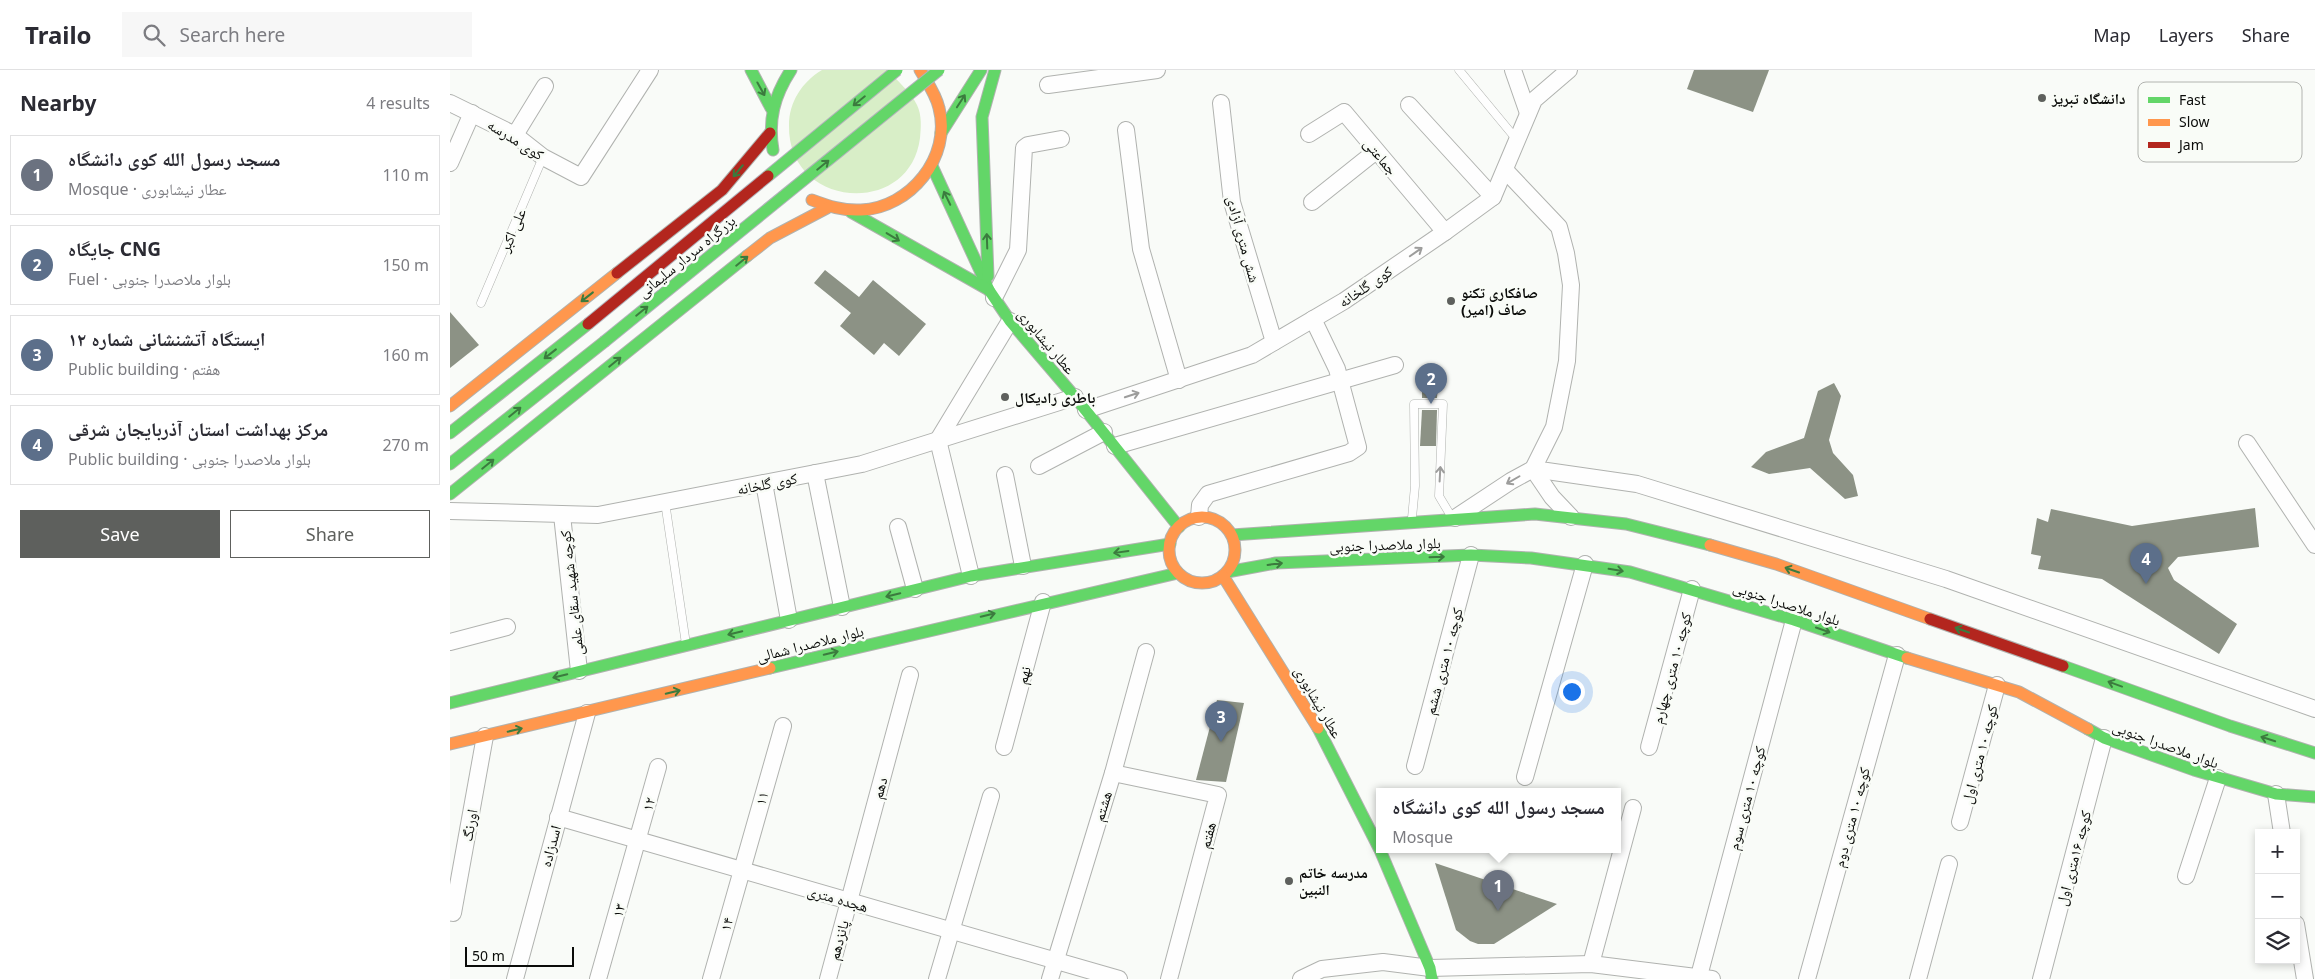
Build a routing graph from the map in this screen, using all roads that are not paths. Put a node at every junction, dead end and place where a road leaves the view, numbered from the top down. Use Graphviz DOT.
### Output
graph roads {
  1 [pos="650,70"];
  2 [pos="751,70"];
  3 [pos="791,70"];
  4 [pos="897,70"];
  5 [pos="920,70"];
  6 [pos="939,70"];
  7 [pos="981,70"];
  8 [pos="995,70"];
  9 [pos="1157,70"];
  10 [pos="1459,70"];
  11 [pos="1513,70"];
  12 [pos="1569,70"];
  13 [pos="1048,85"];
  14 [pos="544,86"];
  15 [pos="450,103"];
  16 [pos="1221,103"];
  17 [pos="1409,105"];
  18 [pos="772,108"];
  19 [pos="472,113"];
  20 [pos="1528,114"];
  21 [pos="1126,130"];
  22 [pos="770,133"];
  23 [pos="941,133"];
  24 [pos="1309,134"];
  25 [pos="515,135"];
  26 [pos="1061,139"];
  27 [pos="1517,140"];
  28 [pos="1376,151"];
  29 [pos="543,157"];
  30 [pos="450,163"];
  31 [pos="932,166"];
  32 [pos="1505,170"];
  33 [pos="722,190"];
  34 [pos="1493,197"];
  35 [pos="1312,202"];
  36 [pos="827,208"];
  37 [pos="851,212"];
  38 [pos="1445,232"];
  39 [pos="770,238"];
  40 [pos="991,294"];
  41 [pos="481,303"];
  42 [pos="1314,319"];
  43 [pos="1010,321"];
  44 [pos="1274,342"];
  45 [pos="1395,365"];
  46 [pos="1178,380"];
  47 [pos="1340,381"];
  48 [pos="1075,397"];
  49 [pos="450,406"];
  50 [pos="1086,410"];
  51 [pos="1104,432"];
  52 [pos="450,433"];
  53 [pos="938,440"];
  54 [pos="2247,443"];
  55 [pos="1115,446"];
  56 [pos="450,464"];
  57 [pos="1039,466"];
  58 [pos="1533,469"];
  59 [pos="815,473"];
  60 [pos="1005,475"];
  61 [pos="764,483"];
  62 [pos="450,494"];
  63 [pos="665,502"];
  64 [pos="450,511"];
  65 [pos="562,515"];
  66 [pos="1199,517"];
  67 [pos="1571,517"];
  68 [pos="1453,520"];
  69 [pos="1412,522"];
  70 [pos="898,527"];
  71 [pos="1179,527"];
  72 [pos="1232,535"];
  73 [pos="1170,544"];
  74 [pos="2315,545"];
  75 [pos="1471,555"];
  76 [pos="1585,564"];
  77 [pos="1023,566"];
  78 [pos="1178,573"];
  79 [pos="1225,574"];
  80 [pos="972,576"];
  81 [pos="915,589"];
  82 [pos="1692,589"];
  83 [pos="1043,602"];
  84 [pos="842,607"];
  85 [pos="789,620"];
  86 [pos="1794,620"];
  87 [pos="506,627"];
  88 [pos="450,642"];
  89 [pos="686,646"];
  90 [pos="1146,652"];
  91 [pos="1897,655"];
  92 [pos="579,671"];
  93 [pos="910,674"];
  94 [pos="1997,685"];
  95 [pos="450,703"];
  96 [pos="2315,709"];
  97 [pos="587,714"];
  98 [pos="783,726"];
  99 [pos="485,736"];
  100 [pos="2104,738"];
  101 [pos="450,744"];
  102 [pos="1650,747"];
  103 [pos="1004,748"];
  104 [pos="2315,753"];
  105 [pos="1414,766"];
  106 [pos="658,767"];
  107 [pos="1113,773"];
  108 [pos="1525,777"];
  109 [pos="2218,778"];
  110 [pos="2276,794"];
  111 [pos="991,796"];
  112 [pos="2315,797"];
  113 [pos="1633,808"];
  114 [pos="558,817"];
  115 [pos="1960,822"];
  116 [pos="2281,829"];
  117 [pos="638,840"];
  118 [pos="1376,841"];
  119 [pos="1382,853"];
  120 [pos="1621,853"];
  121 [pos="1621,853"];
  122 [pos="1949,864"];
  123 [pos="740,870"];
  124 [pos="2186,876"];
  125 [pos="848,902"];
  126 [pos="453,913"];
  127 [pos="951,930"];
  128 [pos="2300,948"];
  129 [pos="1055,959"];
  130 [pos="1591,964"];
  131 [pos="1431,974"];
  132 [pos="1706,977"];
  133 [pos="515,979"];
  134 [pos="598,979"];
  135 [pos="711,979"];
  136 [pos="828,979"];
  137 [pos="937,979"];
  138 [pos="1050,979"];
  139 [pos="1119,979"];
  140 [pos="1169,979"];
  141 [pos="1301,979"];
  142 [pos="1807,979"];
  143 [pos="1918,979"];
  144 [pos="2041,979"];
  145 [pos="2305,979"];
  1 -- 29 [label="street, کوی مدرسه"];
  2 -- 18 [label="main road, one-way"];
  3 -- 18 [label="main road"];
  4 -- 52 [label="main road, بزرگراه سردار سلیمانی, one-way, bridge"];
  5 -- 23 [label="main road"];
  56 -- 6 [label="main road, بزرگراه سردار سلیمانی, one-way, bridge"];
  23 -- 7 [label="main road, one-way"];
  40 -- 8 [label="main road, one-way"];
  9 -- 13 [label="street"];
  10 -- 27 [label="lane"];
  11 -- 20 [label="street"];
  12 -- 20 [label="street, کوی گلخانه"];
  14 -- 25 [label="street"];
  15 -- 19 [label="street, کوی مدرسه"];
  16 -- 44 [label="street, شش متری آزادی"];
  17 -- 34 [label="street"];
  18 -- 22 [label="main road"];
  19 -- 25 [label="street, کوی مدرسه"];
  19 -- 30 [label="street"];
  20 -- 27 [label="street, کوی گلخانه"];
  21 -- 46 [label="street"];
  22 -- 33 [label="main road, one-way"];
  22 -- 36 [label="main road"];
  23 -- 31 [label="main road"];
  24 -- 28 [label="street, جماعتی"];
  25 -- 29 [label="street, کوی مدرسه"];
  26 -- 40 [label="street"];
  27 -- 32 [label="street, کوی گلخانه"];
  28 -- 35 [label="street"];
  28 -- 38 [label="street, جماعتی"];
  29 -- 41 [label="lane, علی اکبر"];
  31 -- 37 [label="main road"];
  40 -- 31 [label="main road, عطار نیشابوری, one-way"];
  32 -- 34 [label="street, کوی گلخانه"];
  32 -- 58 [label="street"];
  33 -- 39 [label="main road"];
  33 -- 49 [label="main road, one-way"];
  34 -- 38 [label="street, کوی گلخانه"];
  36 -- 37 [label="main road"];
  36 -- 39 [label="main road"];
  37 -- 40 [label="main road, عطار نیشابوری, one-way"];
  42 -- 38 [label="street, کوی گلخانه, one-way"];
  62 -- 39 [label="main road, one-way"];
  40 -- 43 [label="main road, عطار نیشابوری"];
  42 -- 44 [label="street, کوی گلخانه"];
  42 -- 47 [label="street"];
  43 -- 48 [label="main road, عطار نیشابوری"];
  43 -- 53 [label="street"];
  44 -- 46 [label="street, کوی گلخانه"];
  45 -- 47 [label="street"];
  50 -- 46 [label="street, کوی گلخانه, one-way"];
  47 -- 55 [label="street"];
  47 -- 66 [label="street"];
  48 -- 50 [label="main road, عطار نیشابوری"];
  48 -- 53 [label="street, کوی گلخانه"];
  50 -- 51 [label="main road, عطار نیشابوری"];
  51 -- 55 [label="main road, عطار نیشابوری"];
  51 -- 57 [label="street"];
  53 -- 59 [label="street, کوی گلخانه"];
  53 -- 80 [label="street"];
  54 -- 74 [label="street"];
  55 -- 71 [label="main road, عطار نیشابوری"];
  58 -- 67 [label="street"];
  58 -- 68 [label="street, one-way"];
  58 -- 96 [label="street"];
  59 -- 61 [label="street, کوی گلخانه"];
  59 -- 84 [label="street"];
  60 -- 77 [label="street"];
  61 -- 63 [label="street, کوی گلخانه"];
  61 -- 85 [label="street"];
  63 -- 65 [label="street, کوی گلخانه"];
  63 -- 89 [label="lane"];
  64 -- 65 [label="street, کوی گلخانه"];
  65 -- 92 [label="street, کوچه شهید سقای علمی"];
  66 -- 71 [label="main road"];
  66 -- 72 [label="main road"];
  67 -- 68 [label="main road, بلوار ملاصدرا جنوبی"];
  104 -- 67 [label="main road, بلوار ملاصدرا جنوبی, one-way"];
  68 -- 69 [label="main road, بلوار ملاصدرا جنوبی"];
  68 -- 69 [label="lane, one-way"];
  69 -- 72 [label="main road, بلوار ملاصدرا جنوبی"];
  70 -- 81 [label="street"];
  71 -- 73 [label="main road"];
  72 -- 79 [label="main road"];
  73 -- 77 [label="main road, بلوار ملاصدرا شمالی, one-way"];
  73 -- 78 [label="main road"];
  75 -- 76 [label="main road, بلوار ملاصدرا جنوبی"];
  79 -- 75 [label="main road, بلوار ملاصدرا جنوبی, one-way"];
  75 -- 105 [label="street, کوچه ۱۰ متری ششم"];
  76 -- 82 [label="main road, بلوار ملاصدرا جنوبی, one-way"];
  76 -- 108 [label="street"];
  77 -- 80 [label="main road, بلوار ملاصدرا شمالی"];
  78 -- 79 [label="main road"];
  78 -- 83 [label="main road, بلوار ملاصدرا شمالی"];
  79 -- 118 [label="main road, عطار نیشابوری"];
  80 -- 81 [label="main road, بلوار ملاصدرا شمالی"];
  81 -- 84 [label="main road, بلوار ملاصدرا شمالی, one-way"];
  82 -- 86 [label="main road, بلوار ملاصدرا جنوبی"];
  82 -- 102 [label="street, کوچه ۱۰ متری چهارم"];
  97 -- 83 [label="main road, بلوار ملاصدرا شمالی, one-way"];
  83 -- 103 [label="street, نهم"];
  84 -- 85 [label="main road, بلوار ملاصدرا شمالی"];
  85 -- 89 [label="main road, بلوار ملاصدرا شمالی, one-way"];
  86 -- 91 [label="main road, بلوار ملاصدرا جنوبی, one-way"];
  86 -- 132 [label="street, کوچه ۱۰ متری سوم"];
  87 -- 88 [label="street"];
  89 -- 92 [label="main road, بلوار ملاصدرا شمالی"];
  90 -- 107 [label="street, هشتم"];
  91 -- 94 [label="main road, بلوار ملاصدرا جنوبی"];
  91 -- 142 [label="street, کوچه ۱۰ متری دوم"];
  92 -- 95 [label="main road, بلوار ملاصدرا شمالی, one-way"];
  93 -- 125 [label="street, دهم"];
  94 -- 100 [label="main road, بلوار ملاصدرا جنوبی"];
  94 -- 115 [label="street, کوچه ۱۰ متری اول"];
  99 -- 97 [label="main road, بلوار ملاصدرا شمالی, one-way"];
  97 -- 114 [label="street, اسدزاده"];
  98 -- 123 [label="street, ۱۱"];
  99 -- 101 [label="main road, بلوار ملاصدرا شمالی"];
  99 -- 126 [label="street, اورنگ"];
  100 -- 109 [label="main road, بلوار ملاصدرا جنوبی"];
  100 -- 144 [label="street, کوچه ۱۶متری اول"];
  106 -- 117 [label="street, ۱۲"];
  107 -- 129 [label="street, هشتم"];
  107 -- 140 [label="street, هفتم"];
  109 -- 110 [label="main road, بلوار ملاصدرا جنوبی"];
  109 -- 124 [label="street"];
  110 -- 112 [label="main road, بلوار ملاصدرا جنوبی"];
  110 -- 116 [label="street"];
  111 -- 127 [label="street"];
  113 -- 121 [label="street"];
  114 -- 117 [label="street, هجده متری"];
  114 -- 133 [label="street, اسدزاده"];
  117 -- 123 [label="street, هجده متری"];
  117 -- 134 [label="street, ۱۳"];
  119 -- 131 [label="main road, عطار نیشابوری"];
  120 -- 130 [label="street"];
  122 -- 143 [label="street"];
  123 -- 125 [label="street, هجده متری"];
  123 -- 135 [label="street, ۱۴"];
  125 -- 127 [label="street, هجده متری"];
  125 -- 136 [label="street, پانزدهم"];
  127 -- 129 [label="street, هجده متری"];
  127 -- 137 [label="street"];
  128 -- 145 [label="street"];
  129 -- 138 [label="street, هشتم"];
  129 -- 139 [label="street, هجده متری"];
  130 -- 131 [label="street"];
  130 -- 132 [label="street"];
  131 -- 141 [label="street"];
}
